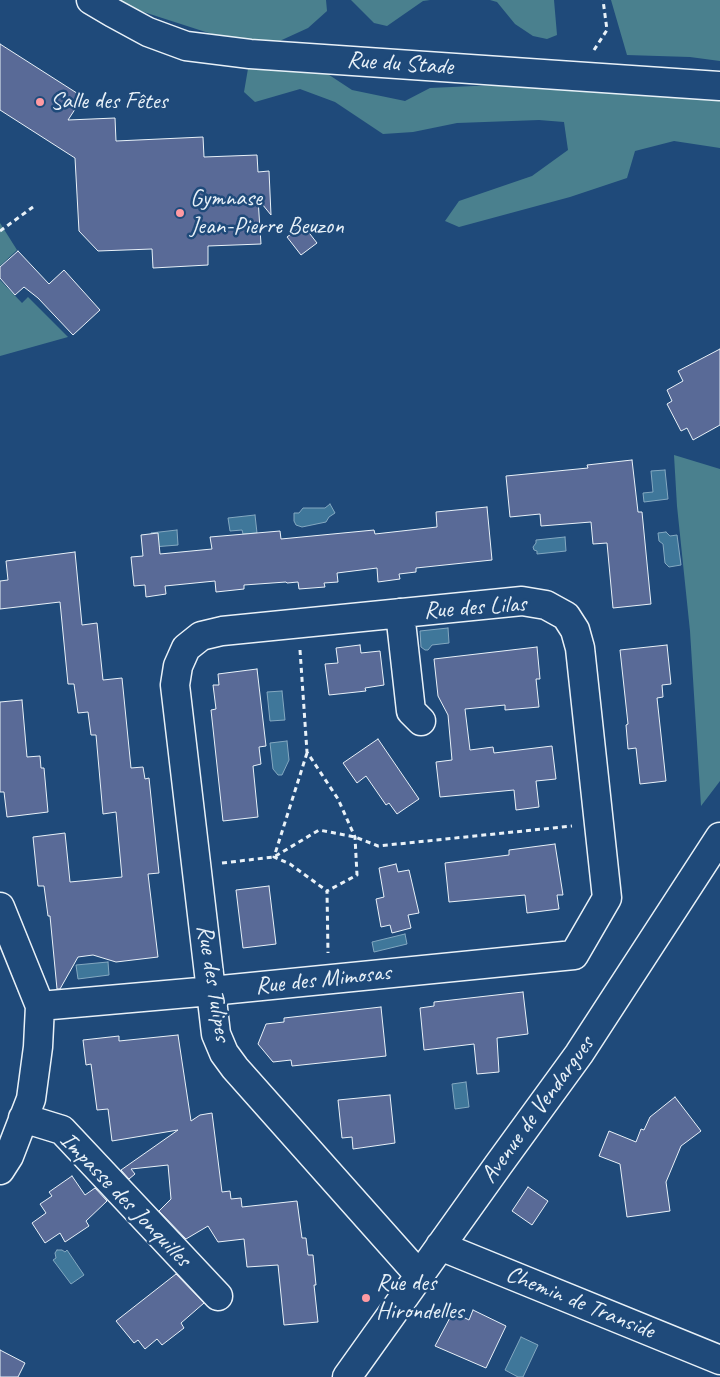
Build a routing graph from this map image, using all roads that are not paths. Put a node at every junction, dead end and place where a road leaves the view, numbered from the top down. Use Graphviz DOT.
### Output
graph roads {
  1 [pos="91,0"];
  2 [pos="720,86"];
  3 [pos="400,613"];
  4 [pos="186,648"];
  5 [pos="421,721"];
  6 [pos="720,837"];
  7 [pos="0,907"];
  8 [pos="591,928"];
  9 [pos="211,991"];
  10 [pos="40,1006"];
  11 [pos="24,1118"];
  12 [pos="0,1170"];
  13 [pos="440,1246"];
  14 [pos="420,1276"];
  15 [pos="218,1296"];
  16 [pos="720,1360"];
  17 [pos="347,1377"];
  1 -- 2 [label="street, Rue du Stade"];
  3 -- 4 [label="street, Rue des Lilas"];
  3 -- 5 [label="street"];
  3 -- 8 [label="street, Rue des Lilas"];
  4 -- 9 [label="street, Rue des Tulipes"];
  6 -- 13 [label="street, Avenue de Vendargues"];
  7 -- 10 [label="street"];
  8 -- 9 [label="street, Rue des Mimosas"];
  9 -- 10 [label="street, Rue des Mimosas"];
  9 -- 14 [label="street, Rue des Tulipes"];
  10 -- 11 [label="street"];
  11 -- 12 [label="street"];
  11 -- 15 [label="street, Impasse des Jonquilles"];
  13 -- 14 [label="street, Avenue de Vendargues"];
  13 -- 16 [label="street, Chemin de Transide"];
  14 -- 17 [label="street, Avenue de Vendargues"];
}
